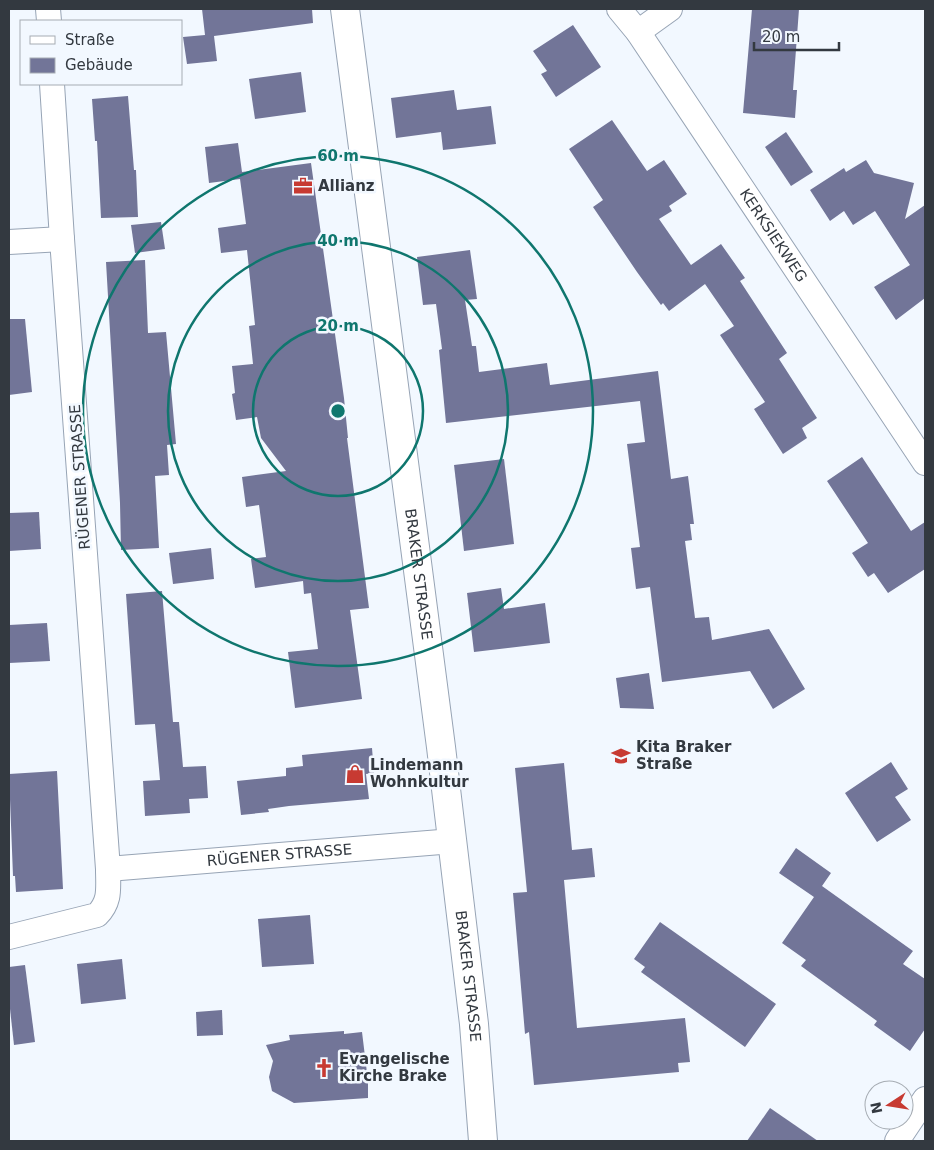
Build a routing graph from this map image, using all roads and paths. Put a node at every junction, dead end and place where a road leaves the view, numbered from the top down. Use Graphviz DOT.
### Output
graph roads {
  1 [pos="345,9"];
  2 [pos="619,9"];
  3 [pos="670,9"];
  4 [pos="638,32"];
  5 [pos="52,85"];
  6 [pos="62,239"];
  7 [pos="9,242"];
  8 [pos="925,462"];
  9 [pos="452,841"];
  10 [pos="108,869"];
  11 [pos="9,937"];
  12 [pos="925,1099"];
  13 [pos="483,1141"];
  14 [pos="897,1141"];
  1 -- 9 [label="main road, BRAKER STRASSE"];
  2 -- 4 [label="street, KERKSIEKWEG"];
  3 -- 4 [label="street"];
  4 -- 8 [label="street, KERKSIEKWEG"];
  5 -- 6 [label="street, RÜGENER STRASSE"];
  6 -- 7 [label="street"];
  6 -- 10 [label="street, RÜGENER STRASSE"];
  9 -- 10 [label="street, RÜGENER STRASSE"];
  9 -- 13 [label="main road, BRAKER STRASSE"];
  10 -- 11 [label="street, RÜGENER STRASSE"];
  12 -- 14 [label="street"];
}
